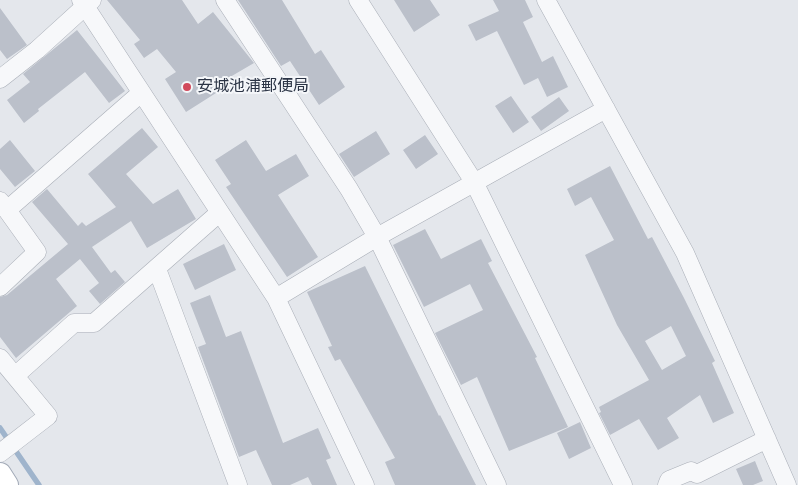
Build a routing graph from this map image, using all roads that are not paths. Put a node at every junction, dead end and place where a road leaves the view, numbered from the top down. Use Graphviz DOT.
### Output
graph roads {
  1 [pos="225,0"];
  2 [pos="358,0"];
  3 [pos="546,0"];
  4 [pos="86,2"];
  5 [pos="0,79"];
  6 [pos="142,93"];
  7 [pos="606,109"];
  8 [pos="474,182"];
  9 [pos="4,206"];
  10 [pos="219,213"];
  11 [pos="377,237"];
  12 [pos="157,269"];
  13 [pos="0,286"];
  14 [pos="276,298"];
  15 [pos="0,358"];
  16 [pos="15,376"];
  17 [pos="767,439"];
  18 [pos="0,453"];
  19 [pos="0,474"];
  20 [pos="7,485"];
  21 [pos="238,485"];
  22 [pos="365,485"];
  23 [pos="497,485"];
  24 [pos="623,485"];
  25 [pos="667,485"];
  26 [pos="788,485"];
  1 -- 11 [label="street"];
  2 -- 8 [label="street"];
  3 -- 7 [label="street"];
  4 -- 5 [label="street"];
  4 -- 6 [label="street"];
  6 -- 9 [label="street"];
  6 -- 10 [label="street"];
  7 -- 8 [label="street"];
  7 -- 17 [label="street"];
  8 -- 11 [label="street"];
  8 -- 24 [label="street"];
  9 -- 13 [label="street"];
  10 -- 12 [label="street"];
  10 -- 14 [label="street"];
  11 -- 14 [label="street"];
  11 -- 23 [label="street"];
  12 -- 16 [label="street"];
  12 -- 21 [label="street"];
  14 -- 22 [label="street"];
  15 -- 16 [label="street"];
  16 -- 18 [label="street"];
  17 -- 25 [label="street"];
  17 -- 26 [label="street"];
  19 -- 20 [label="main road"];
}
